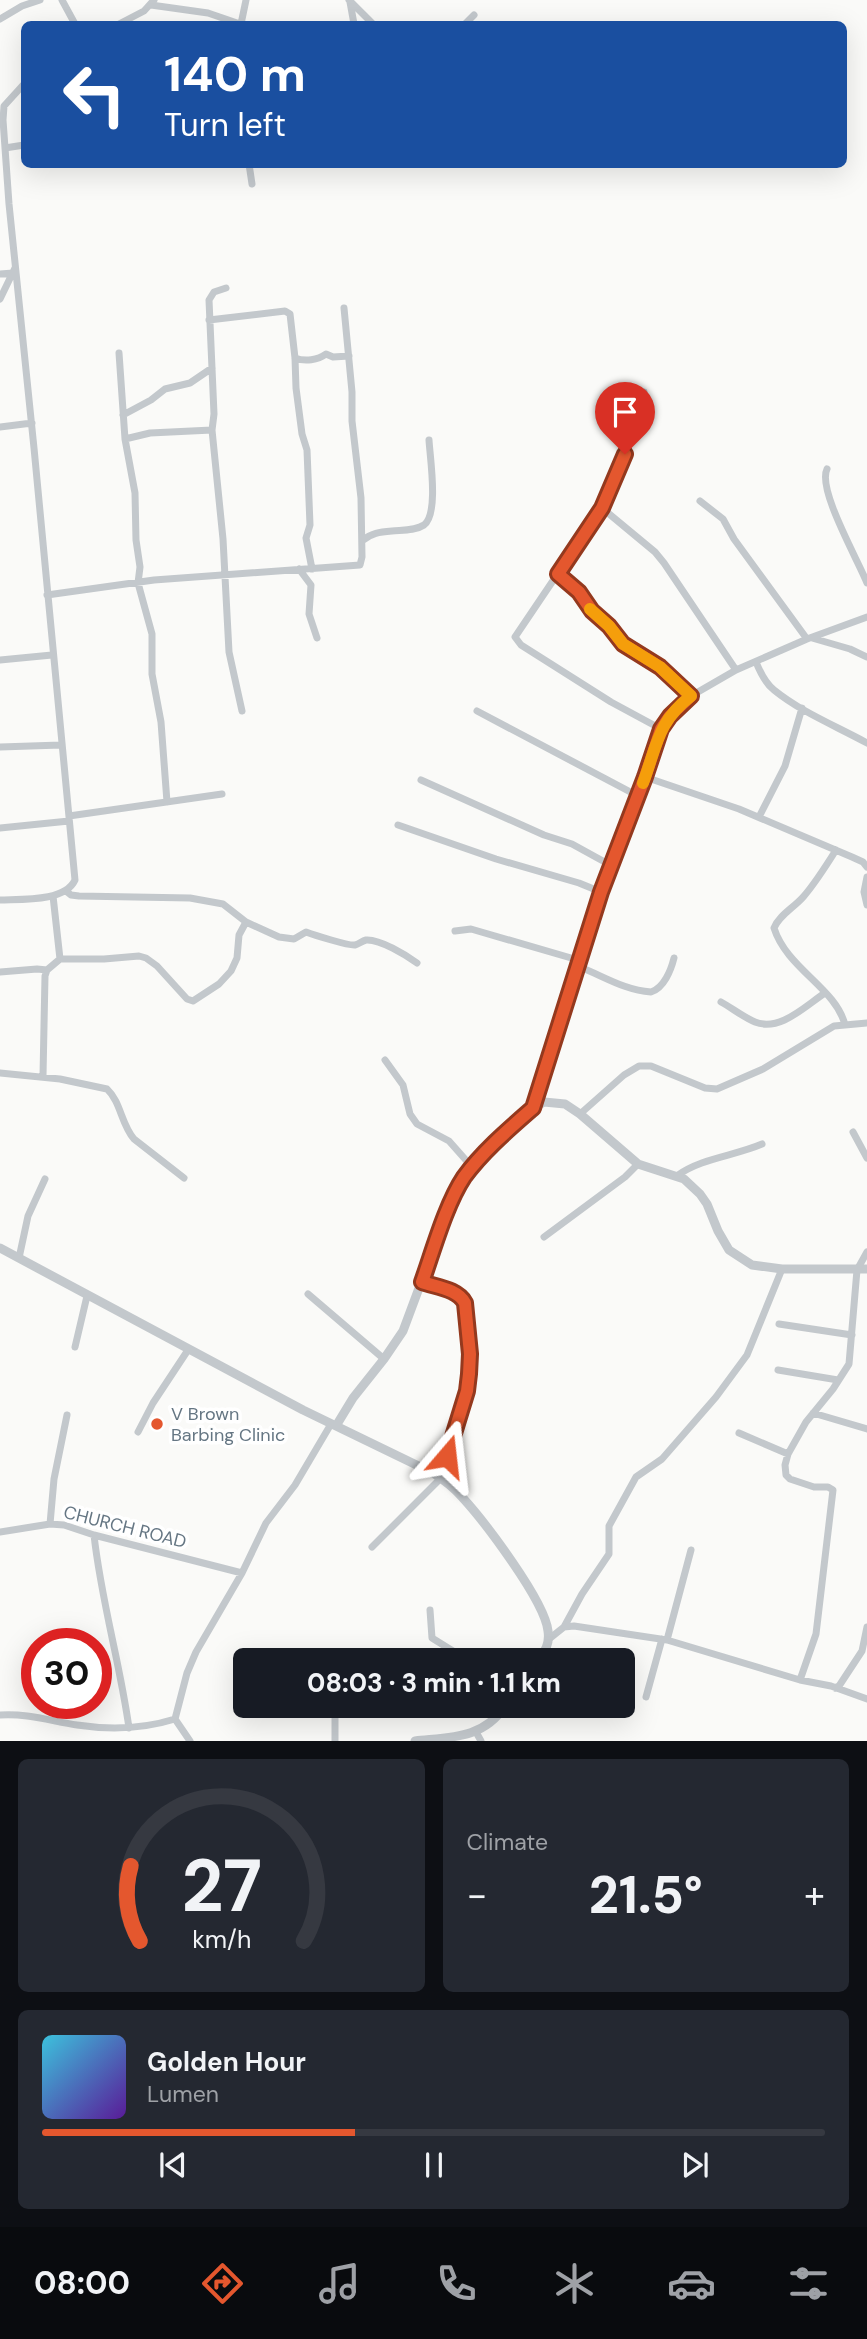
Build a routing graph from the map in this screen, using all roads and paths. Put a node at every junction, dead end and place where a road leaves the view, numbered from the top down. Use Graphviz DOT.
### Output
graph roads {
  1 [pos="40,0"];
  2 [pos="62,0"];
  3 [pos="246,0"];
  4 [pos="349,1"];
  5 [pos="153,3"];
  6 [pos="474,15"];
  7 [pos="0,19"];
  8 [pos="73,21"];
  9 [pos="124,21"];
  10 [pos="231,21"];
  11 [pos="241,21"];
  12 [pos="353,21"];
  13 [pos="370,21"];
  14 [pos="469,21"];
  15 [pos="21,87"];
  16 [pos="21,145"];
  17 [pos="5,148"];
  18 [pos="249,168"];
  19 [pos="251,184"];
  20 [pos="14,270"];
  21 [pos="0,274"];
  22 [pos="4,283"];
  23 [pos="226,288"];
  24 [pos="0,299"];
  25 [pos="344,308"];
  26 [pos="209,320"];
  27 [pos="119,353"];
  28 [pos="349,356"];
  29 [pos="295,358"];
  30 [pos="212,368"];
  31 [pos="644,392"];
  32 [pos="123,415"];
  33 [pos="32,423"];
  34 [pos="0,426"];
  35 [pos="212,429"];
  36 [pos="125,439"];
  37 [pos="429,440"];
  38 [pos="827,469"];
  39 [pos="700,501"];
  40 [pos="602,508"];
  41 [pos="362,541"];
  42 [pos="299,569"];
  43 [pos="312,569"];
  44 [pos="226,574"];
  45 [pos="558,574"];
  46 [pos="138,583"];
  47 [pos="867,583"];
  48 [pos="47,596"];
  49 [pos="867,617"];
  50 [pos="317,638"];
  51 [pos="809,638"];
  52 [pos="52,655"];
  53 [pos="867,657"];
  54 [pos="0,660"];
  55 [pos="755,662"];
  56 [pos="736,670"];
  57 [pos="691,696"];
  58 [pos="802,708"];
  59 [pos="242,711"];
  60 [pos="477,711"];
  61 [pos="661,729"];
  62 [pos="867,743"];
  63 [pos="61,745"];
  64 [pos="0,747"];
  65 [pos="645,777"];
  66 [pos="421,780"];
  67 [pos="222,794"];
  68 [pos="638,796"];
  69 [pos="167,802"];
  70 [pos="759,817"];
  71 [pos="69,818"];
  72 [pos="398,825"];
  73 [pos="0,828"];
  74 [pos="836,850"];
  75 [pos="612,866"];
  76 [pos="867,867"];
  77 [pos="867,877"];
  78 [pos="66,891"];
  79 [pos="601,892"];
  80 [pos="53,896"];
  81 [pos="0,900"];
  82 [pos="867,905"];
  83 [pos="246,922"];
  84 [pos="455,931"];
  85 [pos="674,958"];
  86 [pos="60,959"];
  87 [pos="417,963"];
  88 [pos="578,963"];
  89 [pos="47,970"];
  90 [pos="0,972"];
  91 [pos="825,993"];
  92 [pos="721,1002"];
  93 [pos="867,1023"];
  94 [pos="845,1025"];
  95 [pos="385,1060"];
  96 [pos="0,1073"];
  97 [pos="43,1076"];
  98 [pos="533,1108"];
  99 [pos="580,1114"];
  100 [pos="853,1132"];
  101 [pos="762,1144"];
  102 [pos="867,1158"];
  103 [pos="638,1164"];
  104 [pos="472,1167"];
  105 [pos="678,1175"];
  106 [pos="184,1178"];
  107 [pos="46,1179"];
  108 [pos="544,1237"];
  109 [pos="0,1248"];
  110 [pos="867,1252"];
  111 [pos="19,1258"];
  112 [pos="782,1269"];
  113 [pos="862,1269"];
  114 [pos="422,1282"];
  115 [pos="308,1294"];
  116 [pos="87,1296"];
  117 [pos="779,1324"];
  118 [pos="852,1335"];
  119 [pos="75,1347"];
  120 [pos="188,1350"];
  121 [pos="384,1359"];
  122 [pos="778,1370"];
  123 [pos="838,1380"];
  124 [pos="813,1413"];
  125 [pos="68,1415"];
  126 [pos="334,1425"];
  127 [pos="867,1429"];
  128 [pos="138,1432"];
  129 [pos="739,1433"];
  130 [pos="788,1454"];
  131 [pos="440,1478"];
  132 [pos="50,1524"];
  133 [pos="0,1532"];
  134 [pos="94,1535"];
  135 [pos="372,1547"];
  136 [pos="691,1550"];
  137 [pos="242,1573"];
  138 [pos="430,1610"];
  139 [pos="564,1627"];
  140 [pos="867,1627"];
  141 [pos="549,1639"];
  142 [pos="664,1639"];
  143 [pos="448,1648"];
  144 [pos="546,1648"];
  145 [pos="800,1681"];
  146 [pos="835,1688"];
  147 [pos="646,1697"];
  148 [pos="867,1699"];
  149 [pos="0,1715"];
  150 [pos="175,1718"];
  151 [pos="335,1718"];
  152 [pos="494,1718"];
  153 [pos="129,1728"];
  154 [pos="478,1736"];
  155 [pos="190,1741"];
  156 [pos="335,1741"];
  157 [pos="415,1741"];
  1 -- 7 [label="street"];
  2 -- 8 [label="street"];
  3 -- 11 [label="street"];
  4 -- 12 [label="street"];
  4 -- 13 [label="street"];
  5 -- 9 [label="street"];
  5 -- 10 [label="street"];
  6 -- 14 [label="street"];
  15 -- 17 [label="street"];
  16 -- 17 [label="street"];
  17 -- 20 [label="street"];
  18 -- 19 [label="street"];
  20 -- 21 [label="street"];
  20 -- 22 [label="street"];
  20 -- 33 [label="street"];
  22 -- 24 [label="street"];
  23 -- 26 [label="street"];
  25 -- 28 [label="street"];
  26 -- 29 [label="street"];
  26 -- 30 [label="street"];
  27 -- 32 [label="street"];
  28 -- 29 [label="street"];
  28 -- 41 [label="street"];
  29 -- 43 [label="street"];
  30 -- 32 [label="street"];
  30 -- 35 [label="street"];
  31 -- 40 [label="street"];
  32 -- 36 [label="street"];
  33 -- 34 [label="street"];
  33 -- 48 [label="street"];
  35 -- 36 [label="street"];
  35 -- 44 [label="street"];
  36 -- 46 [label="street"];
  37 -- 41 [label="street"];
  38 -- 47 [label="street"];
  39 -- 51 [label="street"];
  40 -- 45 [label="street"];
  40 -- 56 [label="street"];
  41 -- 43 [label="street"];
  42 -- 43 [label="street"];
  42 -- 44 [label="street"];
  42 -- 50 [label="street"];
  44 -- 46 [label="street"];
  44 -- 59 [label="street"];
  45 -- 57 [label="street"];
  45 -- 61 [label="street"];
  46 -- 48 [label="street"];
  46 -- 69 [label="street"];
  48 -- 52 [label="street"];
  49 -- 51 [label="street"];
  51 -- 53 [label="street"];
  51 -- 55 [label="street"];
  52 -- 54 [label="street"];
  52 -- 63 [label="street"];
  55 -- 56 [label="street"];
  55 -- 58 [label="street"];
  56 -- 57 [label="street"];
  57 -- 61 [label="street"];
  58 -- 62 [label="street"];
  58 -- 70 [label="street"];
  60 -- 68 [label="street"];
  61 -- 65 [label="street"];
  63 -- 64 [label="street"];
  63 -- 71 [label="street"];
  65 -- 68 [label="street"];
  65 -- 70 [label="street"];
  66 -- 75 [label="street"];
  67 -- 69 [label="street"];
  68 -- 75 [label="street"];
  69 -- 71 [label="street"];
  70 -- 74 [label="street"];
  71 -- 73 [label="street"];
  71 -- 78 [label="street"];
  72 -- 79 [label="street"];
  74 -- 76 [label="street"];
  74 -- 91 [label="street"];
  75 -- 79 [label="street"];
  77 -- 82 [label="street"];
  78 -- 80 [label="street"];
  78 -- 83 [label="street"];
  79 -- 88 [label="street"];
  80 -- 81 [label="street"];
  80 -- 86 [label="street"];
  83 -- 86 [label="street"];
  83 -- 87 [label="street"];
  84 -- 88 [label="street"];
  85 -- 88 [label="street"];
  86 -- 89 [label="street"];
  88 -- 98 [label="street"];
  89 -- 90 [label="street"];
  89 -- 97 [label="street"];
  91 -- 92 [label="street"];
  91 -- 94 [label="street"];
  93 -- 94 [label="street"];
  94 -- 99 [label="street"];
  95 -- 104 [label="street"];
  96 -- 97 [label="street"];
  97 -- 106 [label="street"];
  98 -- 99 [label="street"];
  98 -- 104 [label="street"];
  99 -- 103 [label="street"];
  100 -- 102 [label="street"];
  101 -- 105 [label="street"];
  103 -- 105 [label="street"];
  103 -- 108 [label="street"];
  104 -- 114 [label="street"];
  105 -- 112 [label="street"];
  107 -- 111 [label="street"];
  109 -- 111 [label="street"];
  110 -- 113 [label="street"];
  111 -- 116 [label="street"];
  112 -- 113 [label="street"];
  112 -- 139 [label="street"];
  113 -- 118 [label="street"];
  114 -- 121 [label="street"];
  114 -- 131 [label="street"];
  115 -- 121 [label="street"];
  116 -- 119 [label="street"];
  116 -- 120 [label="street"];
  117 -- 118 [label="street"];
  118 -- 123 [label="street"];
  120 -- 126 [label="street"];
  120 -- 128 [label="street"];
  121 -- 126 [label="street"];
  122 -- 123 [label="street"];
  123 -- 124 [label="street"];
  124 -- 127 [label="street"];
  124 -- 130 [label="street"];
  125 -- 132 [label="street"];
  126 -- 131 [label="street"];
  126 -- 137 [label="street"];
  129 -- 130 [label="street"];
  130 -- 145 [label="street"];
  131 -- 135 [label="street"];
  131 -- 141 [label="street"];
  132 -- 133 [label="street, CHURCH ROAD"];
  132 -- 134 [label="street, CHURCH ROAD"];
  134 -- 137 [label="street, CHURCH ROAD"];
  134 -- 153 [label="street"];
  136 -- 142 [label="street"];
  137 -- 150 [label="street"];
  138 -- 143 [label="street"];
  139 -- 141 [label="street"];
  139 -- 142 [label="street"];
  140 -- 146 [label="street"];
  141 -- 144 [label="street"];
  142 -- 145 [label="street"];
  142 -- 147 [label="street"];
  145 -- 146 [label="street"];
  146 -- 148 [label="street"];
  149 -- 153 [label="street"];
  150 -- 153 [label="street"];
  150 -- 155 [label="street"];
  151 -- 156 [label="street"];
  152 -- 154 [label="street"];
  154 -- 157 [label="street"];
}
